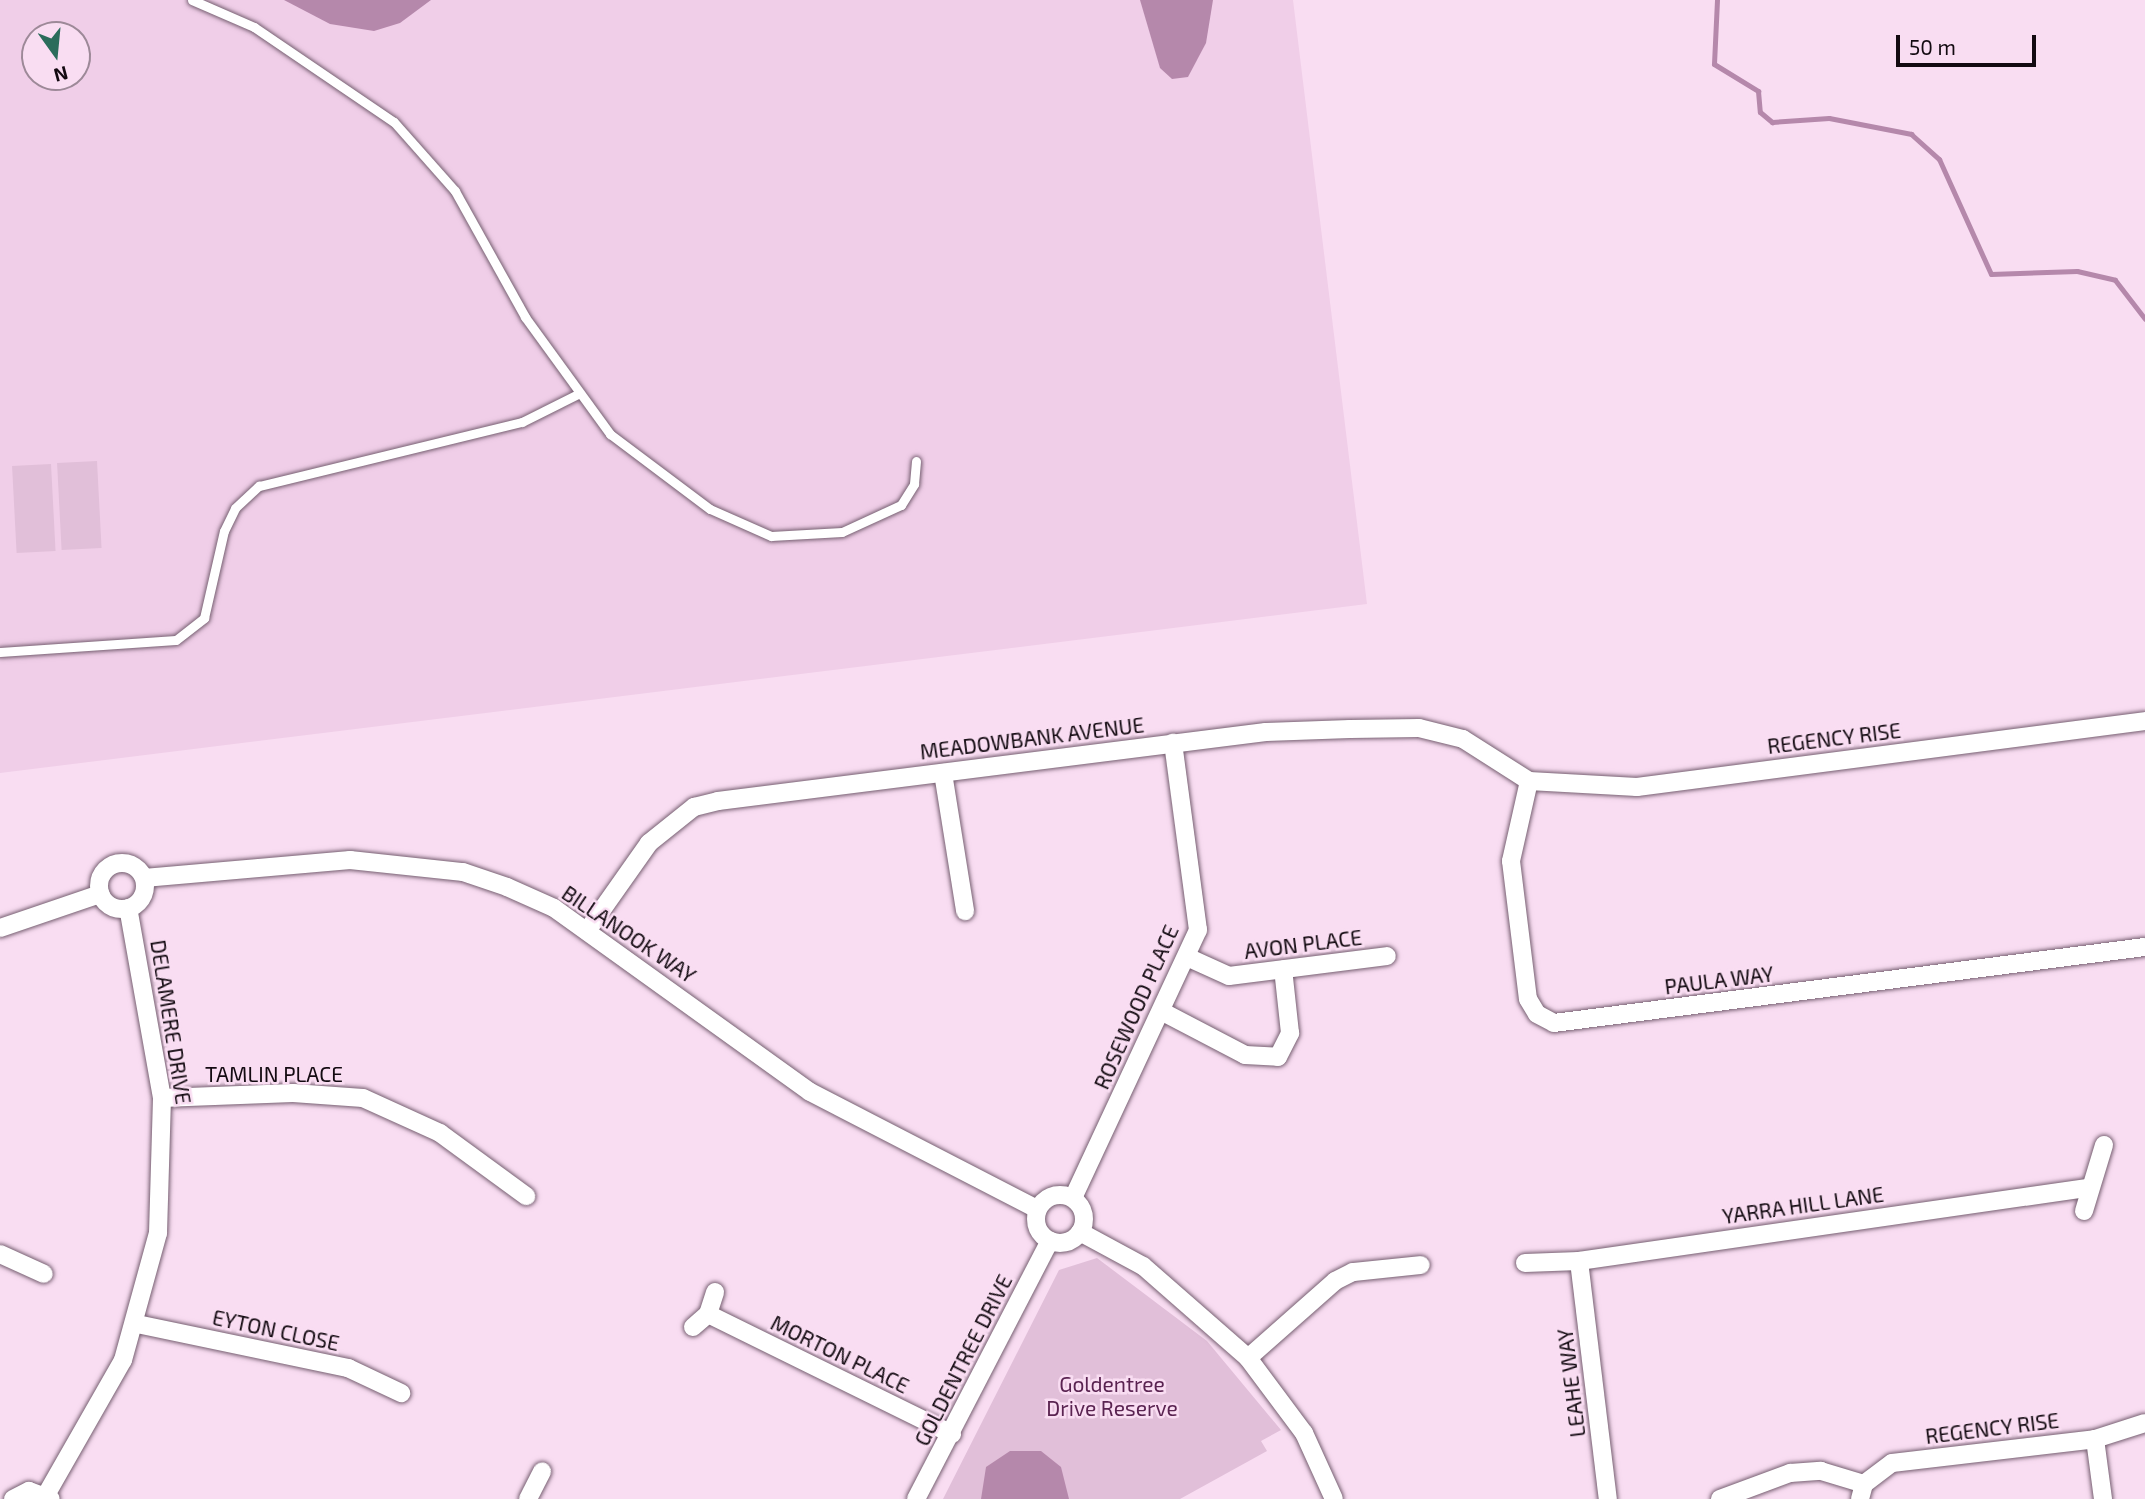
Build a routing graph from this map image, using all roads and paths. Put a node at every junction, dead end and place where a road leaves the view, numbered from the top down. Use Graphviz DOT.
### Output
graph roads {
  1 [pos="192,0"];
  2 [pos="579,394"];
  3 [pos="916,461"];
  4 [pos="0,652"];
  5 [pos="2145,721"];
  6 [pos="1173,743"];
  7 [pos="943,773"];
  8 [pos="1529,780"];
  9 [pos="144,878"];
  10 [pos="100,894"];
  11 [pos="128,908"];
  12 [pos="965,911"];
  13 [pos="0,929"];
  14 [pos="587,931"];
  15 [pos="2145,947"];
  16 [pos="1387,956"];
  17 [pos="1187,957"];
  18 [pos="1283,969"];
  19 [pos="1161,1010"];
  20 [pos="162,1097"];
  21 [pos="2104,1144"];
  22 [pos="2086,1188"];
  23 [pos="526,1196"];
  24 [pos="1073,1198"];
  25 [pos="1037,1209"];
  26 [pos="2084,1211"];
  27 [pos="1080,1232"];
  28 [pos="1050,1241"];
  29 [pos="0,1254"];
  30 [pos="1579,1261"];
  31 [pos="1525,1263"];
  32 [pos="1421,1265"];
  33 [pos="44,1274"];
  34 [pos="715,1292"];
  35 [pos="708,1314"];
  36 [pos="137,1324"];
  37 [pos="693,1328"];
  38 [pos="1248,1358"];
  39 [pos="401,1393"];
  40 [pos="2145,1423"];
  41 [pos="952,1434"];
  42 [pos="2095,1439"];
  43 [pos="542,1471"];
  44 [pos="1862,1491"];
  45 [pos="48,1497"];
  46 [pos="536,1497"];
  47 [pos="13,1499"];
  48 [pos="916,1499"];
  49 [pos="1334,1499"];
  50 [pos="1608,1499"];
  51 [pos="1720,1499"];
  52 [pos="2103,1499"];
  1 -- 2 [label="lane"];
  2 -- 3 [label="lane"];
  2 -- 4 [label="lane"];
  5 -- 8 [label="street, REGENCY RISE"];
  6 -- 7 [label="street, MEADOWBANK AVENUE"];
  6 -- 8 [label="street, MEADOWBANK AVENUE"];
  6 -- 17 [label="street, ROSEWOOD PLACE"];
  7 -- 12 [label="street"];
  7 -- 14 [label="street, MEADOWBANK AVENUE"];
  8 -- 15 [label="street, PAULA WAY"];
  9 -- 10 [label="street"];
  9 -- 11 [label="street"];
  9 -- 14 [label="street, BILLANOOK WAY"];
  10 -- 11 [label="street"];
  10 -- 13 [label="street"];
  11 -- 20 [label="street, DELAMERE DRIVE"];
  14 -- 25 [label="street, BILLANOOK WAY"];
  16 -- 18 [label="street, AVON PLACE"];
  17 -- 18 [label="street, AVON PLACE"];
  17 -- 19 [label="street, ROSEWOOD PLACE"];
  18 -- 19 [label="street"];
  19 -- 24 [label="street, ROSEWOOD PLACE"];
  20 -- 23 [label="street, TAMLIN PLACE"];
  20 -- 36 [label="street, DELAMERE DRIVE"];
  21 -- 22 [label="street"];
  22 -- 26 [label="street"];
  22 -- 30 [label="street, YARRA HILL LANE"];
  24 -- 25 [label="street"];
  24 -- 27 [label="street"];
  25 -- 28 [label="street"];
  27 -- 28 [label="street"];
  27 -- 38 [label="street"];
  28 -- 41 [label="street, GOLDENTREE DRIVE"];
  29 -- 33 [label="street"];
  30 -- 31 [label="street, YARRA HILL LANE"];
  30 -- 50 [label="street, LEAHE WAY"];
  32 -- 38 [label="street"];
  34 -- 35 [label="street"];
  35 -- 37 [label="street"];
  35 -- 41 [label="street, MORTON PLACE"];
  36 -- 39 [label="street, EYTON CLOSE"];
  36 -- 45 [label="street, DELAMERE DRIVE"];
  38 -- 49 [label="street"];
  40 -- 42 [label="street, REGENCY RISE"];
  41 -- 48 [label="street, GOLDENTREE DRIVE"];
  42 -- 44 [label="street, REGENCY RISE"];
  42 -- 52 [label="street"];
  43 -- 46 [label="street"];
  44 -- 51 [label="street"];
  45 -- 47 [label="street"];
}
